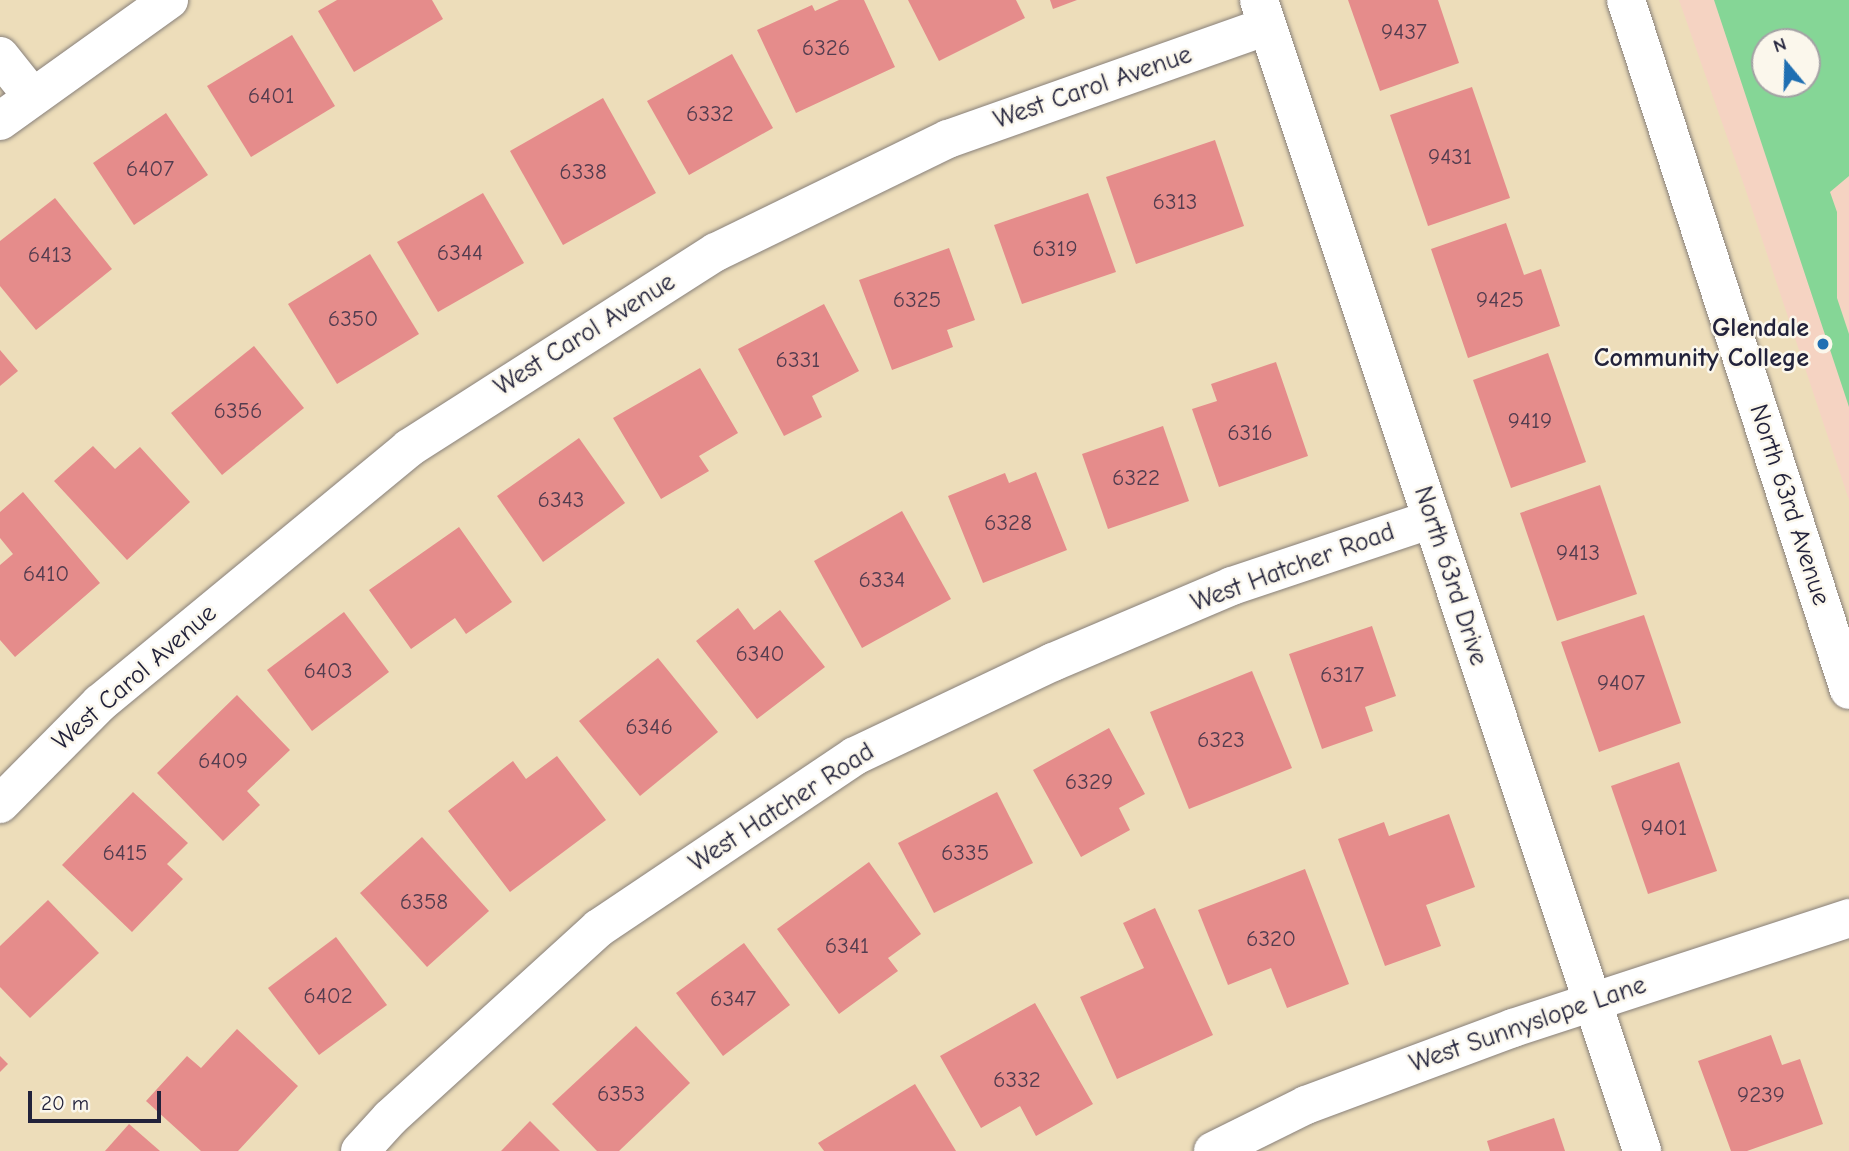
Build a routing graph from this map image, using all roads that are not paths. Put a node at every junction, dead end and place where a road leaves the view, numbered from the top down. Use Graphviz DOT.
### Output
graph roads {
  1 [pos="169,0"];
  2 [pos="1626,0"];
  3 [pos="1263,13"];
  4 [pos="0,56"];
  5 [pos="32,96"];
  6 [pos="0,121"];
  7 [pos="1432,519"];
  8 [pos="1849,691"];
  9 [pos="0,804"];
  10 [pos="1849,918"];
  11 [pos="1590,1001"];
  12 [pos="360,1151"];
  13 [pos="1213,1151"];
  14 [pos="1642,1151"];
  1 -- 5 [label="street"];
  2 -- 8 [label="street, North 63rd Avenue"];
  3 -- 7 [label="street, North 63rd Drive"];
  3 -- 9 [label="street, West Carol Avenue"];
  4 -- 5 [label="street"];
  5 -- 6 [label="street"];
  7 -- 11 [label="street, North 63rd Drive"];
  7 -- 12 [label="street, West Hatcher Road"];
  10 -- 11 [label="street, West Sunnyslope Lane"];
  11 -- 13 [label="street, West Sunnyslope Lane"];
  11 -- 14 [label="street, North 63rd Drive"];
}
